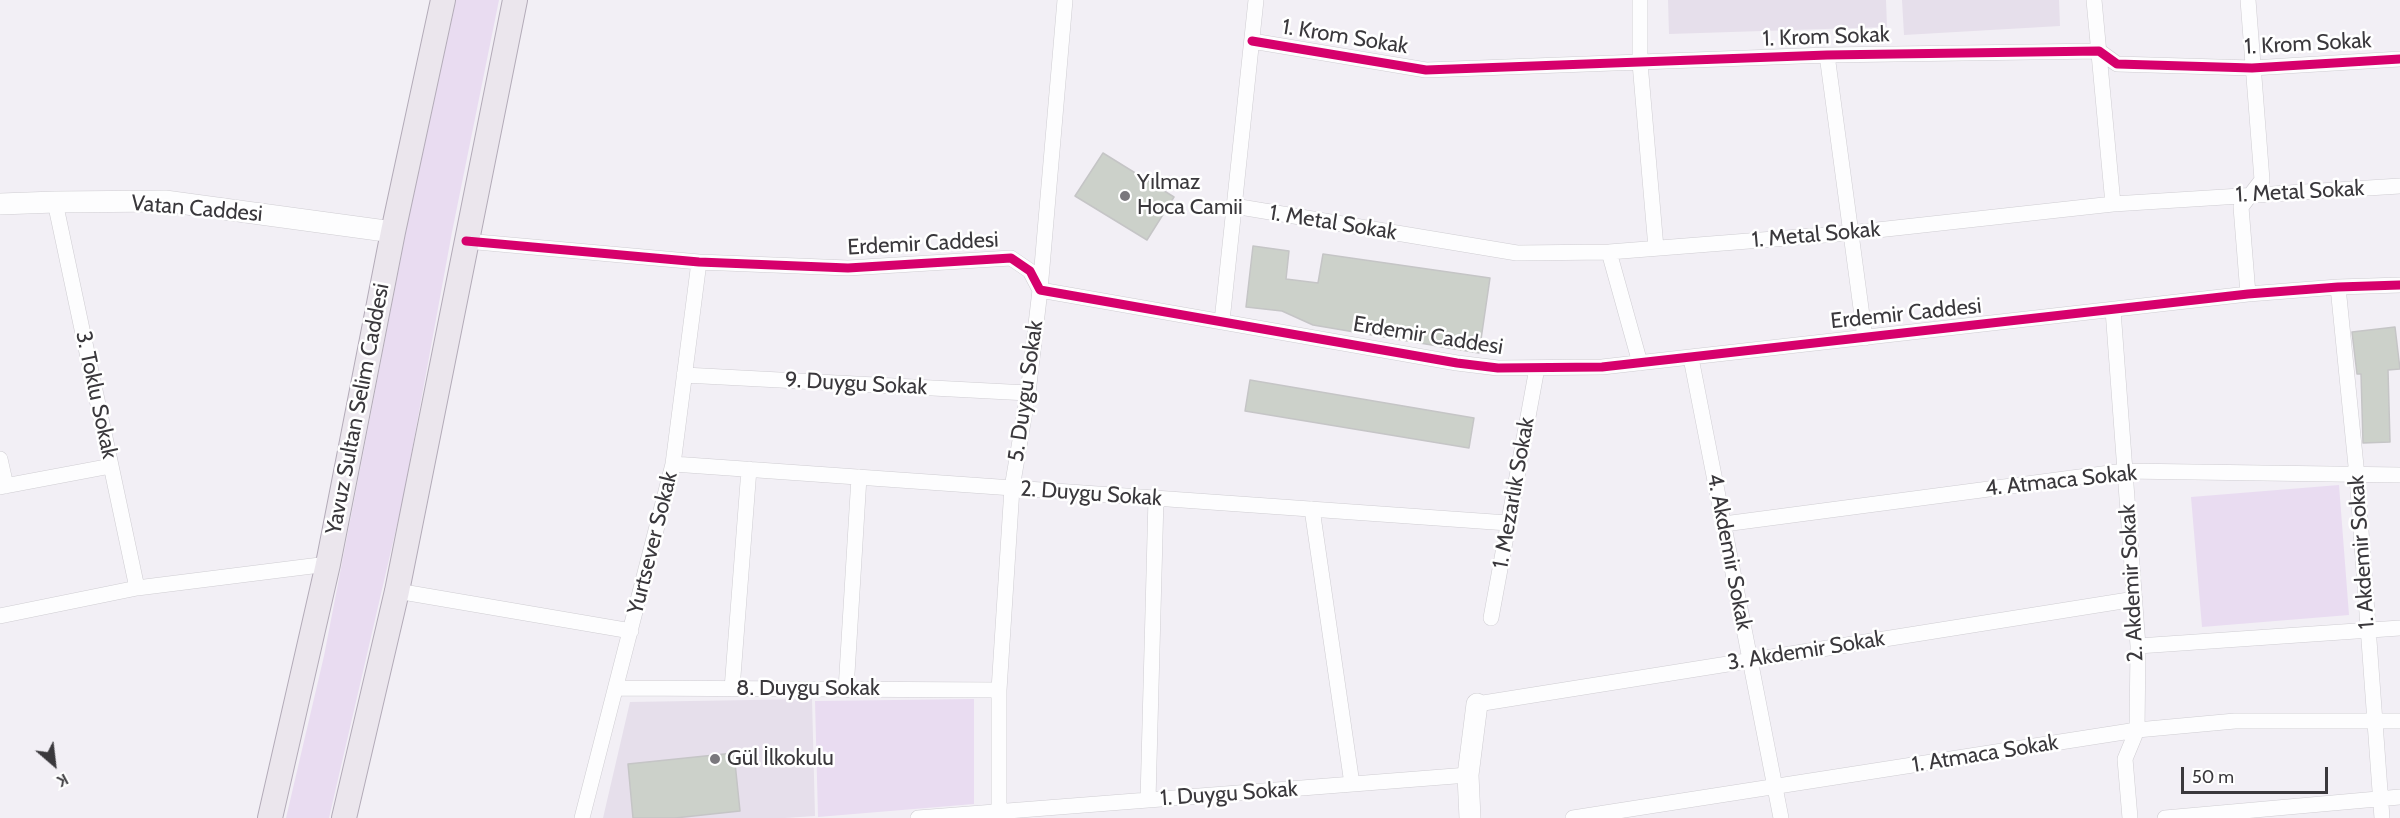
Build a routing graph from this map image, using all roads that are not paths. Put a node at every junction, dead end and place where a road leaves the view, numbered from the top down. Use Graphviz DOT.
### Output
graph roads {
  1 [pos="443,0"];
  2 [pos="515,0"];
  3 [pos="1065,0"];
  4 [pos="1256,0"];
  5 [pos="1640,0"];
  6 [pos="2094,0"];
  7 [pos="2248,0"];
  8 [pos="1252,41"];
  9 [pos="2099,51"];
  10 [pos="1827,55"];
  11 [pos="2400,59"];
  12 [pos="1640,63"];
  13 [pos="2252,68"];
  14 [pos="2400,186"];
  15 [pos="2251,194"];
  16 [pos="55,202"];
  17 [pos="0,204"];
  18 [pos="2113,204"];
  19 [pos="1234,206"];
  20 [pos="393,232"];
  21 [pos="1850,233"];
  22 [pos="466,241"];
  23 [pos="1656,248"];
  24 [pos="1609,252"];
  25 [pos="699,262"];
  26 [pos="2400,285"];
  27 [pos="2338,287"];
  28 [pos="1040,290"];
  29 [pos="2248,294"];
  30 [pos="2113,310"];
  31 [pos="1222,321"];
  32 [pos="1865,338"];
  33 [pos="1691,358"];
  34 [pos="1640,363"];
  35 [pos="1537,368"];
  36 [pos="684,375"];
  37 [pos="1028,393"];
  38 [pos="0,459"];
  39 [pos="673,464"];
  40 [pos="111,466"];
  41 [pos="749,469"];
  42 [pos="2125,471"];
  43 [pos="2400,475"];
  44 [pos="2357,476"];
  45 [pos="859,477"];
  46 [pos="3,487"];
  47 [pos="1012,488"];
  48 [pos="1156,498"];
  49 [pos="1312,509"];
  50 [pos="1508,523"];
  51 [pos="1724,524"];
  52 [pos="328,564"];
  53 [pos="137,588"];
  54 [pos="397,591"];
  55 [pos="2135,599"];
  56 [pos="0,616"];
  57 [pos="1491,618"];
  58 [pos="2400,628"];
  59 [pos="2367,630"];
  60 [pos="631,631"];
  61 [pos="2138,646"];
  62 [pos="1750,660"];
  63 [pos="617,688"];
  64 [pos="732,689"];
  65 [pos="846,690"];
  66 [pos="999,690"];
  67 [pos="1478,704"];
  68 [pos="2400,721"];
  69 [pos="2374,723"];
  70 [pos="2138,730"];
  71 [pos="1468,775"];
  72 [pos="1352,784"];
  73 [pos="1775,787"];
  74 [pos="2400,797"];
  75 [pos="2380,799"];
  76 [pos="1148,800"];
  77 [pos="999,815"];
  78 [pos="270,818"];
  79 [pos="344,818"];
  80 [pos="582,818"];
  81 [pos="918,818"];
  82 [pos="1470,818"];
  83 [pos="1574,818"];
  84 [pos="1781,818"];
  85 [pos="2130,818"];
  86 [pos="2165,818"];
  87 [pos="2382,818"];
  1 -- 20 [label="main road, Yavuz Sultan Selim Caddesi"];
  2 -- 22 [label="main road"];
  3 -- 28 [label="street, 5. Duygu Sokak"];
  4 -- 8 [label="street"];
  5 -- 12 [label="street"];
  6 -- 9 [label="street"];
  7 -- 13 [label="street"];
  8 -- 12 [label="street, 1. Krom Sokak"];
  8 -- 19 [label="street"];
  9 -- 10 [label="street, 1. Krom Sokak"];
  9 -- 13 [label="street, 1. Krom Sokak"];
  9 -- 18 [label="street"];
  10 -- 12 [label="street, 1. Krom Sokak"];
  10 -- 21 [label="street"];
  11 -- 13 [label="street, 1. Krom Sokak"];
  12 -- 23 [label="street"];
  13 -- 15 [label="street"];
  14 -- 15 [label="street, 1. Metal Sokak"];
  15 -- 18 [label="street, 1. Metal Sokak"];
  15 -- 29 [label="street"];
  16 -- 17 [label="street, Vatan Caddesi"];
  16 -- 20 [label="street, Vatan Caddesi"];
  16 -- 40 [label="street, 3. Toklu Sokak"];
  18 -- 21 [label="street, 1. Metal Sokak"];
  19 -- 24 [label="street, 1. Metal Sokak"];
  19 -- 31 [label="street"];
  20 -- 52 [label="main road, Yavuz Sultan Selim Caddesi"];
  21 -- 23 [label="street, 1. Metal Sokak"];
  21 -- 32 [label="street"];
  22 -- 25 [label="street, Erdemir Caddesi"];
  22 -- 54 [label="main road"];
  23 -- 24 [label="street, 1. Metal Sokak"];
  24 -- 34 [label="street"];
  25 -- 28 [label="street, Erdemir Caddesi"];
  25 -- 36 [label="street, Yurtsever Sokak"];
  26 -- 27 [label="street, Erdemir Caddesi"];
  27 -- 29 [label="street, Erdemir Caddesi"];
  27 -- 44 [label="street, 1. Akdemir Sokak"];
  28 -- 31 [label="street, Erdemir Caddesi"];
  28 -- 37 [label="street, 5. Duygu Sokak"];
  29 -- 30 [label="street, Erdemir Caddesi"];
  30 -- 32 [label="street, Erdemir Caddesi"];
  30 -- 42 [label="street, 2. Akdemir Sokak"];
  31 -- 35 [label="street, Erdemir Caddesi"];
  32 -- 33 [label="street, Erdemir Caddesi"];
  33 -- 34 [label="street, Erdemir Caddesi"];
  33 -- 51 [label="street, 4. Akdemir Sokak"];
  34 -- 35 [label="street, Erdemir Caddesi"];
  35 -- 50 [label="street, 1. Mezarlık Sokak"];
  36 -- 37 [label="street, 9. Duygu Sokak"];
  36 -- 39 [label="street, Yurtsever Sokak"];
  37 -- 47 [label="street, 5. Duygu Sokak"];
  38 -- 46 [label="street"];
  39 -- 41 [label="street, 2. Duygu Sokak"];
  39 -- 60 [label="street, Yurtsever Sokak"];
  40 -- 46 [label="street"];
  40 -- 53 [label="street, 3. Toklu Sokak"];
  41 -- 45 [label="street, 2. Duygu Sokak"];
  41 -- 64 [label="street"];
  42 -- 44 [label="street, 4. Atmaca Sokak"];
  42 -- 51 [label="street, 4. Atmaca Sokak"];
  42 -- 55 [label="street, 2. Akdemir Sokak"];
  43 -- 44 [label="street, 4. Atmaca Sokak"];
  44 -- 59 [label="street, 1. Akdemir Sokak"];
  45 -- 47 [label="street, 2. Duygu Sokak"];
  45 -- 65 [label="street"];
  47 -- 48 [label="street, 2. Duygu Sokak"];
  47 -- 66 [label="street, 5. Duygu Sokak"];
  48 -- 49 [label="street, 2. Duygu Sokak"];
  48 -- 76 [label="street"];
  49 -- 50 [label="street, 2. Duygu Sokak"];
  49 -- 72 [label="street"];
  50 -- 57 [label="street, 1. Mezarlık Sokak"];
  51 -- 62 [label="street, 4. Akdemir Sokak"];
  52 -- 53 [label="street"];
  52 -- 78 [label="main road, Yavuz Sultan Selim Caddesi"];
  53 -- 56 [label="street"];
  54 -- 60 [label="street"];
  54 -- 79 [label="main road"];
  55 -- 61 [label="street, 2. Akdemir Sokak"];
  55 -- 62 [label="street, 3. Akdemir Sokak"];
  58 -- 59 [label="street"];
  59 -- 61 [label="street"];
  59 -- 69 [label="street, 1. Akdemir Sokak"];
  60 -- 63 [label="street, Yurtsever Sokak"];
  61 -- 70 [label="street, 2. Akdemir Sokak"];
  62 -- 67 [label="street, 3. Akdemir Sokak"];
  62 -- 73 [label="street, 4. Akdemir Sokak"];
  63 -- 64 [label="street, 8. Duygu Sokak"];
  63 -- 80 [label="street, Yurtsever Sokak"];
  64 -- 65 [label="street, 8. Duygu Sokak"];
  65 -- 66 [label="street, 8. Duygu Sokak"];
  66 -- 77 [label="street, 5. Duygu Sokak"];
  67 -- 71 [label="street"];
  68 -- 69 [label="street, 1. Atmaca Sokak"];
  69 -- 70 [label="street, 1. Atmaca Sokak"];
  69 -- 75 [label="street, 1. Akdemir Sokak"];
  70 -- 73 [label="street, 1. Atmaca Sokak"];
  70 -- 85 [label="street, 2. Akdemir Sokak"];
  71 -- 72 [label="street, 1. Duygu Sokak"];
  71 -- 82 [label="street"];
  72 -- 76 [label="street, 1. Duygu Sokak"];
  73 -- 83 [label="street, 1. Atmaca Sokak"];
  73 -- 84 [label="street, 4. Akdemir Sokak"];
  74 -- 75 [label="street"];
  75 -- 86 [label="street"];
  75 -- 87 [label="street, 1. Akdemir Sokak"];
  76 -- 77 [label="street, 1. Duygu Sokak"];
  77 -- 81 [label="street, 1. Duygu Sokak"];
}
